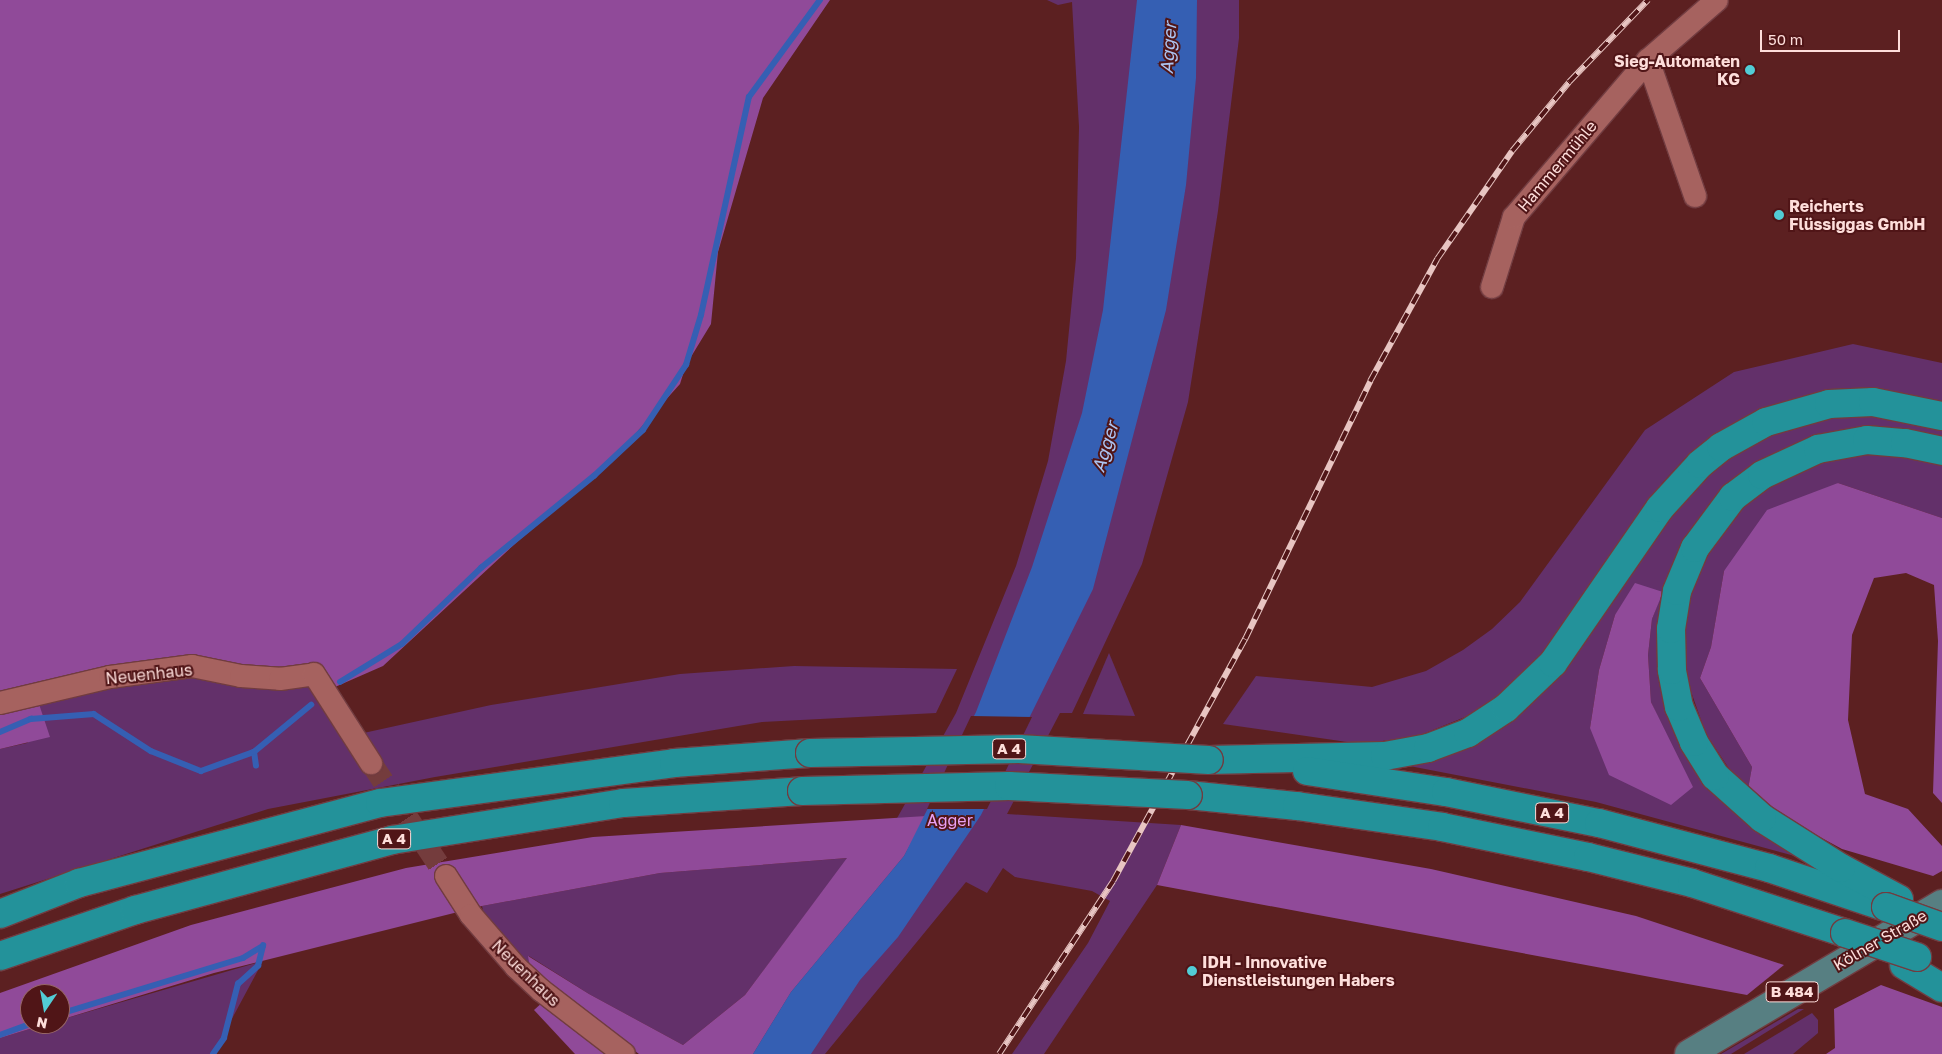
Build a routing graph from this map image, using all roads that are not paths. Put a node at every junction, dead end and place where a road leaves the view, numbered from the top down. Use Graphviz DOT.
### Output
graph roads {
  1 [pos="1717,0"];
  2 [pos="1648,60"];
  3 [pos="1694,196"];
  4 [pos="1492,287"];
  5 [pos="1942,416"];
  6 [pos="1942,451"];
  7 [pos="0,703"];
  8 [pos="1209,760"];
  9 [pos="371,763"];
  10 [pos="446,876"];
  11 [pos="1893,903"];
  12 [pos="1942,904"];
  13 [pos="0,914"];
  14 [pos="1942,926"];
  15 [pos="0,956"];
  16 [pos="1911,961"];
  17 [pos="1942,967"];
  18 [pos="1942,988"];
  19 [pos="624,1054"];
  20 [pos="1689,1054"];
  1 -- 2 [label="street, Hammermühle"];
  2 -- 3 [label="street"];
  2 -- 4 [label="street, Hammermühle"];
  5 -- 8 [label="highway"];
  6 -- 11 [label="highway"];
  7 -- 9 [label="street, Neuenhaus"];
  8 -- 11 [label="highway, A 4"];
  8 -- 13 [label="highway, A 4, bridge"];
  10 -- 19 [label="street, Neuenhaus"];
  11 -- 14 [label="highway"];
  12 -- 20 [label="main road, Kölner Straße / B 484"];
  15 -- 16 [label="highway, A 4, bridge"];
  16 -- 17 [label="highway"];
  16 -- 18 [label="highway"];
}
